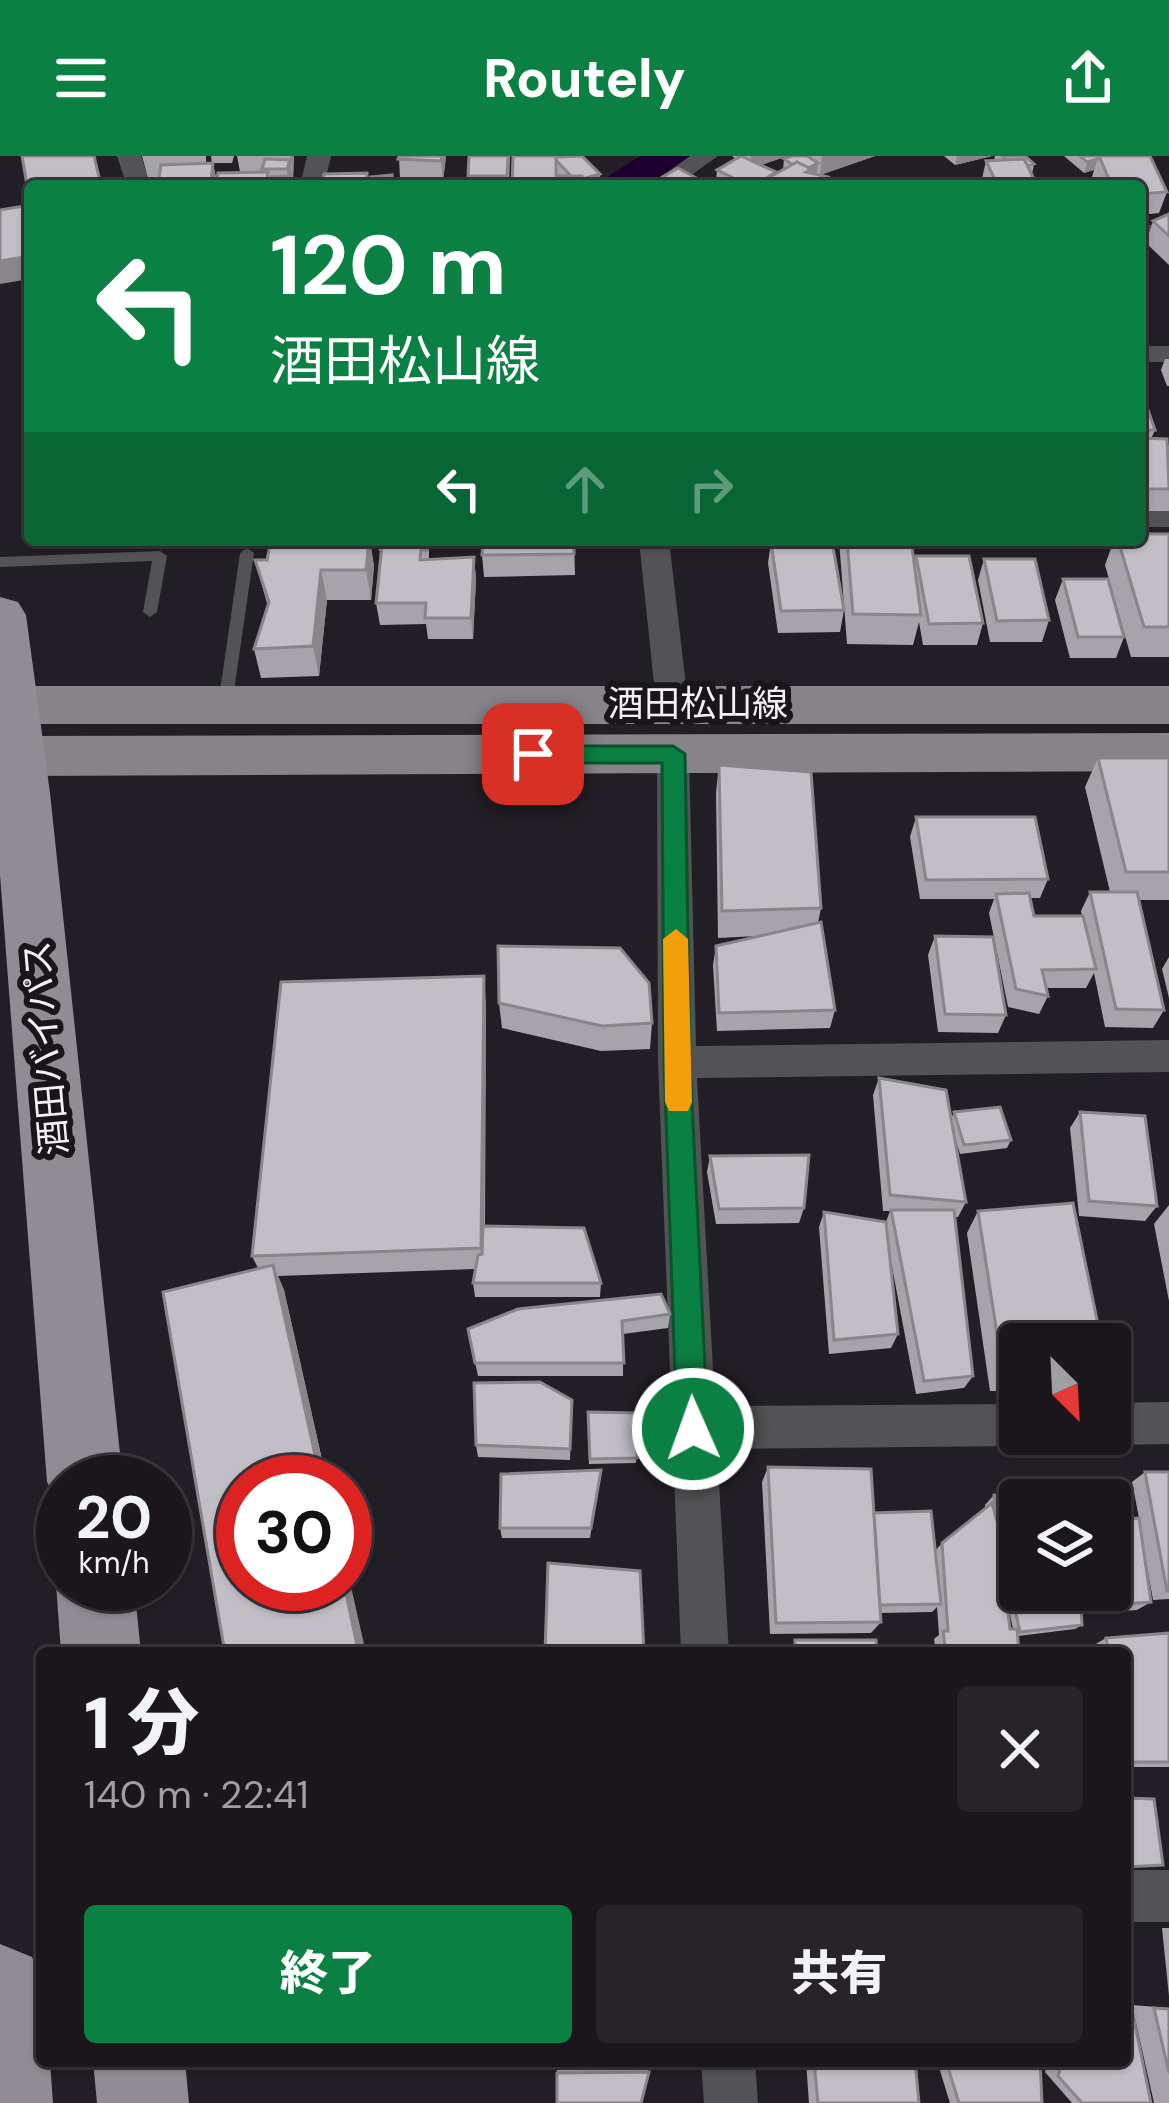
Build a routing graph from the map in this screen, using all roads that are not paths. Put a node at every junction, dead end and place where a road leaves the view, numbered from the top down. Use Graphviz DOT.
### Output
graph roads {
  1 [pos="706,156"];
  2 [pos="669,180"];
  3 [pos="655,546"];
  4 [pos="247,553"];
  5 [pos="0,562"];
  6 [pos="150,612"];
  7 [pos="0,615"];
  8 [pos="225,704"];
  9 [pos="1169,705"];
  10 [pos="673,728"];
  11 [pos="7,730"];
  12 [pos="1169,752"];
  13 [pos="1169,1056"];
  14 [pos="677,1062"];
  15 [pos="1169,1423"];
  16 [pos="1131,1424"];
  17 [pos="999,1425"];
  18 [pos="693,1429"];
  19 [pos="83,1455"];
  20 [pos="97,1611"];
  21 [pos="100,1647"];
  22 [pos="705,1647"];
  23 [pos="1131,1896"];
  24 [pos="1169,1896"];
  25 [pos="0,1989"];
  26 [pos="140,2067"];
  27 [pos="728,2067"];
  28 [pos="7,2103"];
  29 [pos="143,2103"];
  30 [pos="731,2103"];
  1 -- 2 [label="street"];
  3 -- 10 [label="street"];
  4 -- 8 [label="lane"];
  5 -- 6 [label="lane"];
  7 -- 11 [label="highway, 酒田バイパス"];
  8 -- 10 [label="main road, 酒田松山線"];
  8 -- 11 [label="main road, 酒田松山線"];
  9 -- 10 [label="main road, 酒田松山線"];
  10 -- 11 [label="main road, 酒田松山線"];
  10 -- 12 [label="main road, 酒田松山線"];
  10 -- 14 [label="street"];
  11 -- 19 [label="highway, 酒田バイパス"];
  13 -- 14 [label="street"];
  14 -- 18 [label="street"];
  15 -- 16 [label="street"];
  17 -- 18 [label="street"];
  18 -- 22 [label="street"];
  20 -- 21 [label="highway"];
  23 -- 24 [label="street"];
  25 -- 28 [label="highway"];
  26 -- 29 [label="highway"];
  27 -- 30 [label="street"];
}
